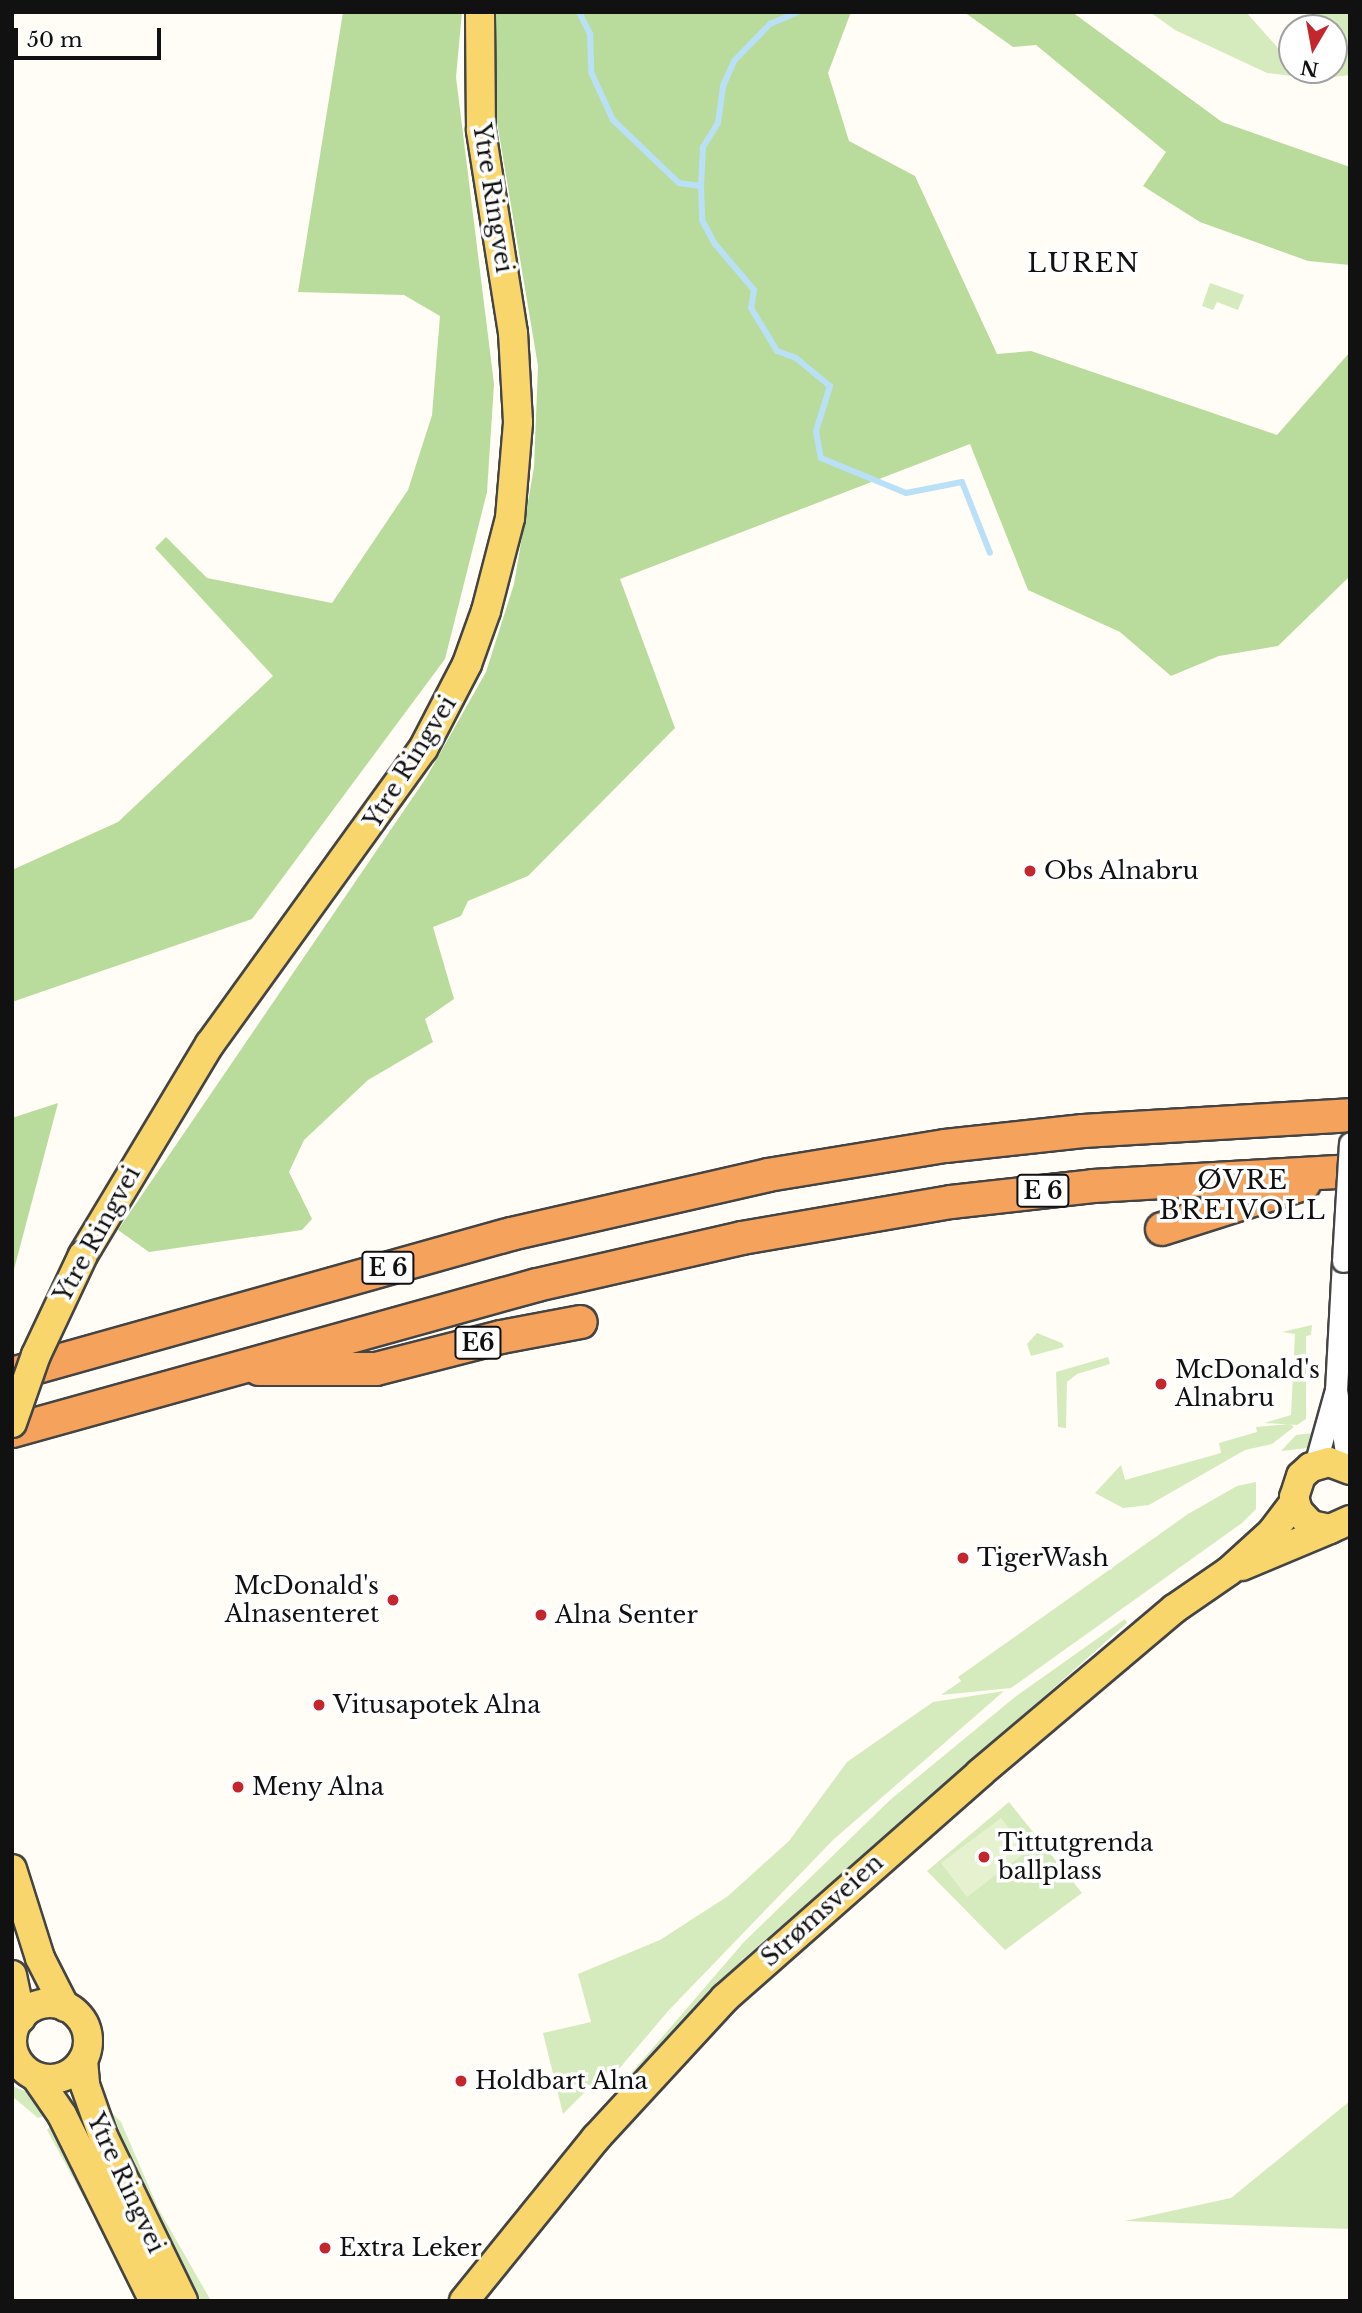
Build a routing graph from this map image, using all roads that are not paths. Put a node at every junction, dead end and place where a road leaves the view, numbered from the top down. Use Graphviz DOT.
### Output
graph roads {
  1 [pos="480,12"];
  2 [pos="1350,1115"];
  3 [pos="1348,1162"];
  4 [pos="1162,1229"];
  5 [pos="581,1322"];
  6 [pos="232,1368"];
  7 [pos="12,1374"];
  8 [pos="1336,1390"];
  9 [pos="12,1423"];
  10 [pos="12,1430"];
  11 [pos="1315,1465"];
  12 [pos="1350,1470"];
  13 [pos="1295,1502"];
  14 [pos="1344,1524"];
  15 [pos="1229,1571"];
  16 [pos="12,1869"];
  17 [pos="12,1975"];
  18 [pos="65,2007"];
  19 [pos="21,2018"];
  20 [pos="83,2060"];
  21 [pos="36,2077"];
  22 [pos="153,2301"];
  23 [pos="183,2301"];
  24 [pos="464,2301"];
  1 -- 9 [label="main road, Ytre Ringvei, bridge"];
  2 -- 7 [label="highway, E 6"];
  3 -- 4 [label="highway"];
  3 -- 6 [label="highway, E 6"];
  3 -- 8 [label="street, bridge"];
  5 -- 6 [label="highway, E6"];
  6 -- 10 [label="highway, E 6"];
  8 -- 11 [label="street"];
  8 -- 12 [label="street"];
  11 -- 12 [label="main road"];
  11 -- 13 [label="main road, Strømsveien"];
  13 -- 14 [label="main road"];
  13 -- 15 [label="main road, Strømsveien"];
  14 -- 15 [label="main road, Strømsveien"];
  15 -- 24 [label="main road, Strømsveien"];
  16 -- 18 [label="main road"];
  17 -- 19 [label="main road"];
  18 -- 19 [label="main road"];
  18 -- 20 [label="main road"];
  19 -- 21 [label="main road"];
  20 -- 21 [label="main road"];
  20 -- 23 [label="main road, Ytre Ringvei"];
  21 -- 22 [label="main road, Ytre Ringvei"];
}
